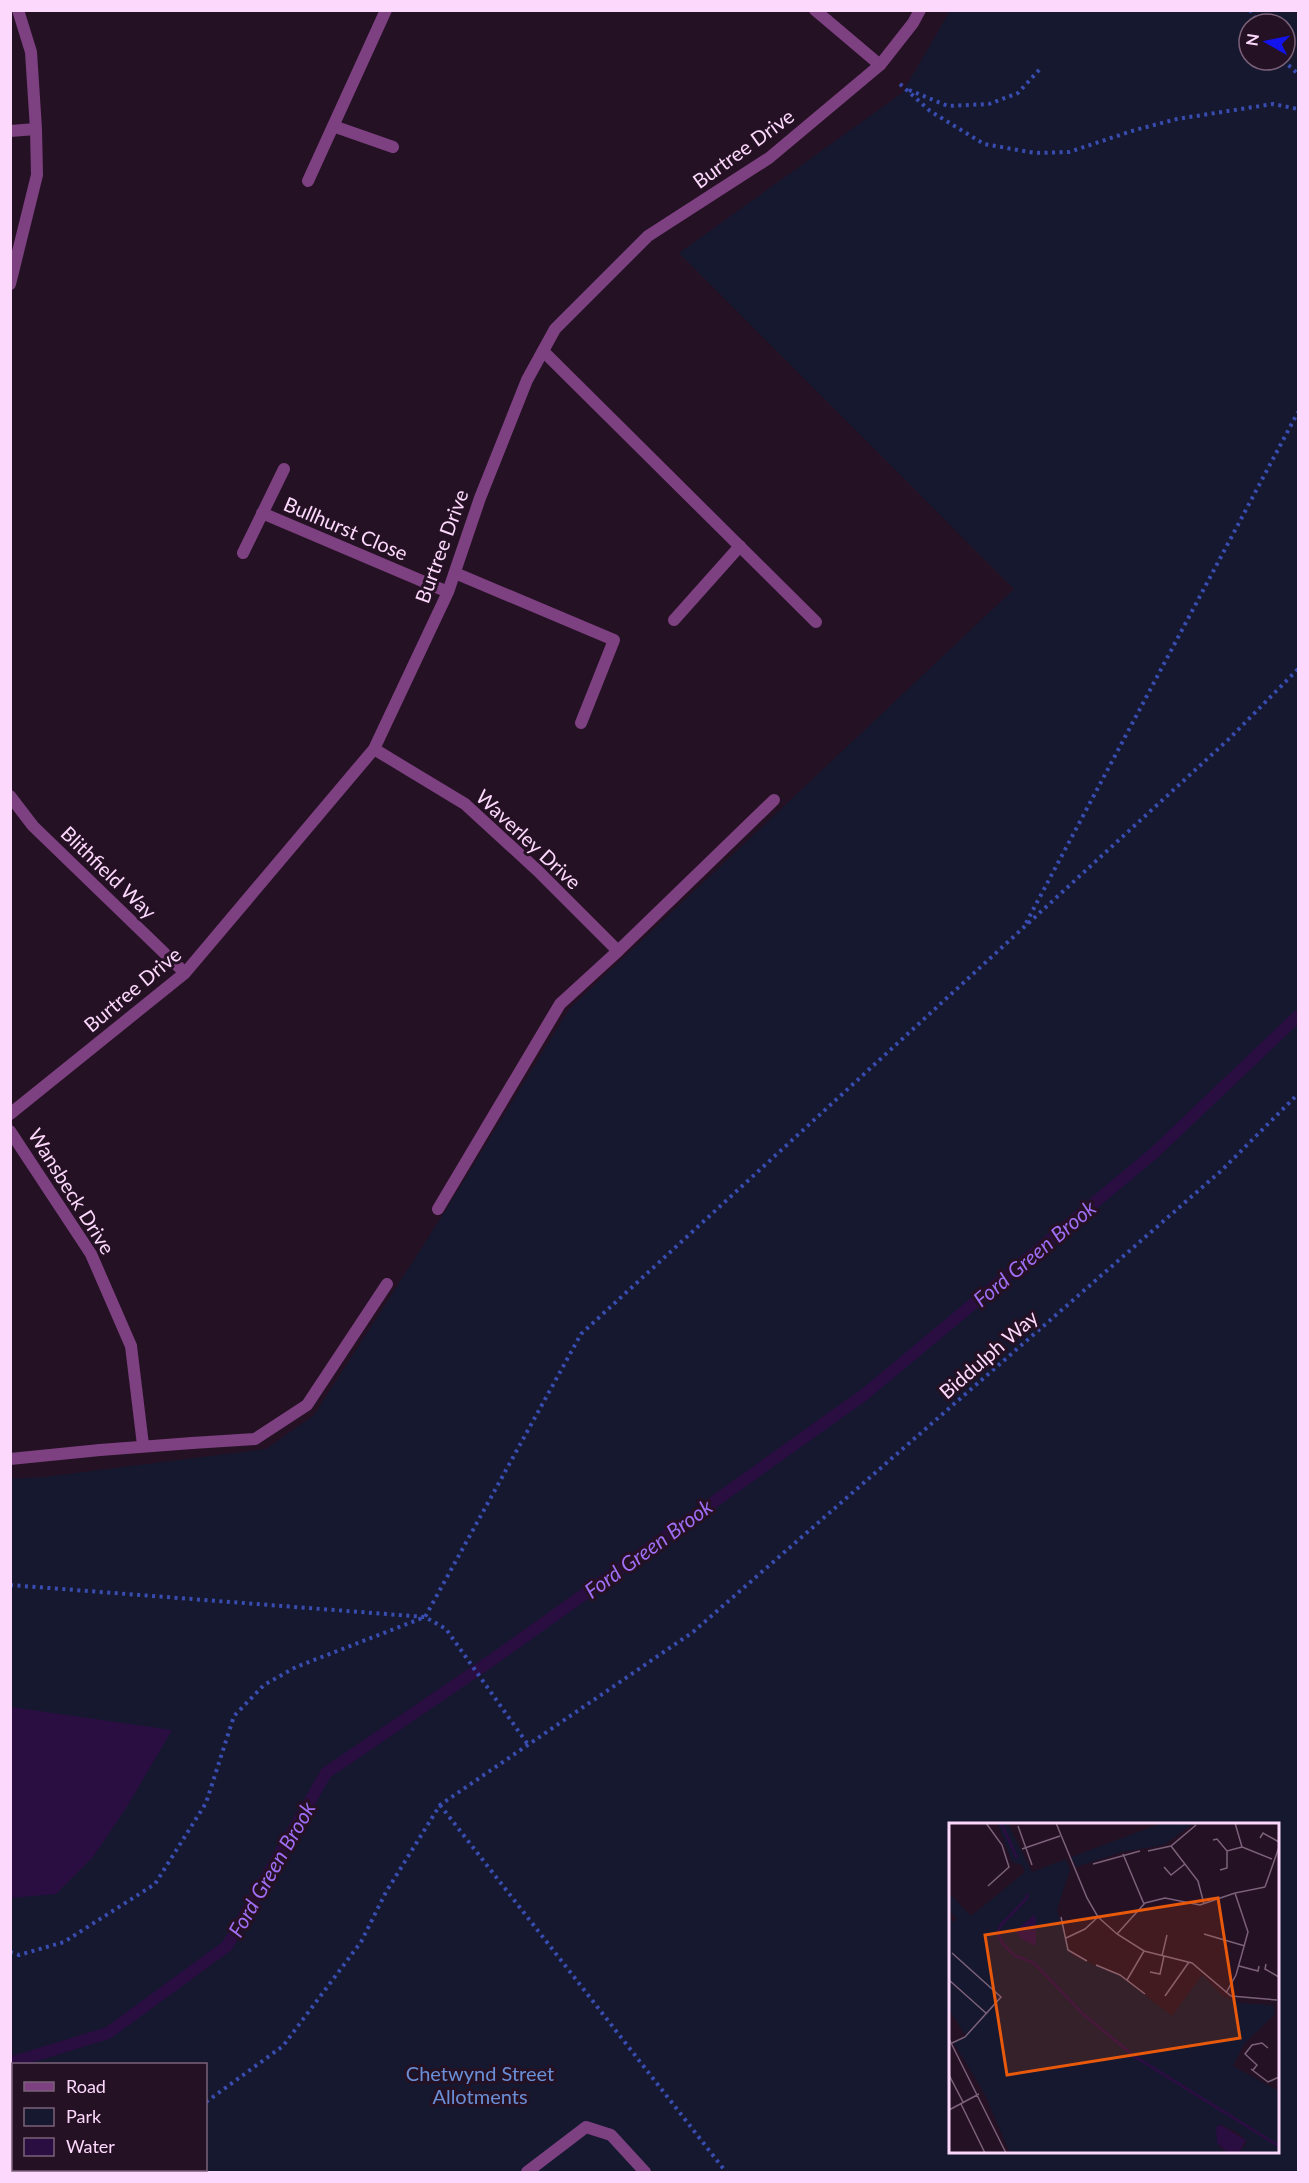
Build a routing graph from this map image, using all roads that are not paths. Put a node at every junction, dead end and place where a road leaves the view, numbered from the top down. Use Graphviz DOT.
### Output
graph roads {
  1 [pos="18,10"];
  2 [pos="386,10"];
  3 [pos="815,10"];
  4 [pos="920,10"];
  5 [pos="880,65"];
  6 [pos="333,126"];
  7 [pos="36,129"];
  8 [pos="10,131"];
  9 [pos="393,147"];
  10 [pos="308,180"];
  11 [pos="10,284"];
  12 [pos="543,351"];
  13 [pos="284,469"];
  14 [pos="262,513"];
  15 [pos="740,546"];
  16 [pos="243,553"];
  17 [pos="455,573"];
  18 [pos="448,592"];
  19 [pos="674,620"];
  20 [pos="816,622"];
  21 [pos="581,723"];
  22 [pos="374,749"];
  23 [pos="10,796"];
  24 [pos="774,800"];
  25 [pos="618,951"];
  26 [pos="185,973"];
  27 [pos="10,1114"];
  28 [pos="10,1131"];
  29 [pos="438,1209"];
  30 [pos="387,1284"];
  31 [pos="143,1445"];
  32 [pos="10,1459"];
  33 [pos="527,2172"];
  34 [pos="645,2172"];
  1 -- 7 [label="street"];
  2 -- 6 [label="street"];
  3 -- 5 [label="street"];
  4 -- 5 [label="street, Burtree Drive"];
  5 -- 12 [label="street, Burtree Drive"];
  6 -- 9 [label="street"];
  6 -- 10 [label="street"];
  7 -- 8 [label="street"];
  7 -- 11 [label="street"];
  12 -- 15 [label="street"];
  12 -- 17 [label="street, Burtree Drive"];
  13 -- 14 [label="street, Bullhurst Close"];
  14 -- 16 [label="street, Bullhurst Close"];
  14 -- 18 [label="street, Bullhurst Close"];
  15 -- 19 [label="street"];
  15 -- 20 [label="street"];
  17 -- 18 [label="street, Burtree Drive"];
  17 -- 21 [label="street"];
  18 -- 22 [label="street, Burtree Drive"];
  22 -- 25 [label="street, Waverley Drive"];
  22 -- 26 [label="street, Burtree Drive"];
  23 -- 26 [label="street, Blithfield Way"];
  24 -- 25 [label="street"];
  25 -- 29 [label="street"];
  26 -- 27 [label="street, Burtree Drive"];
  28 -- 31 [label="street, Wansbeck Drive"];
  30 -- 31 [label="street"];
  31 -- 32 [label="street"];
  33 -- 34 [label="street"];
}
